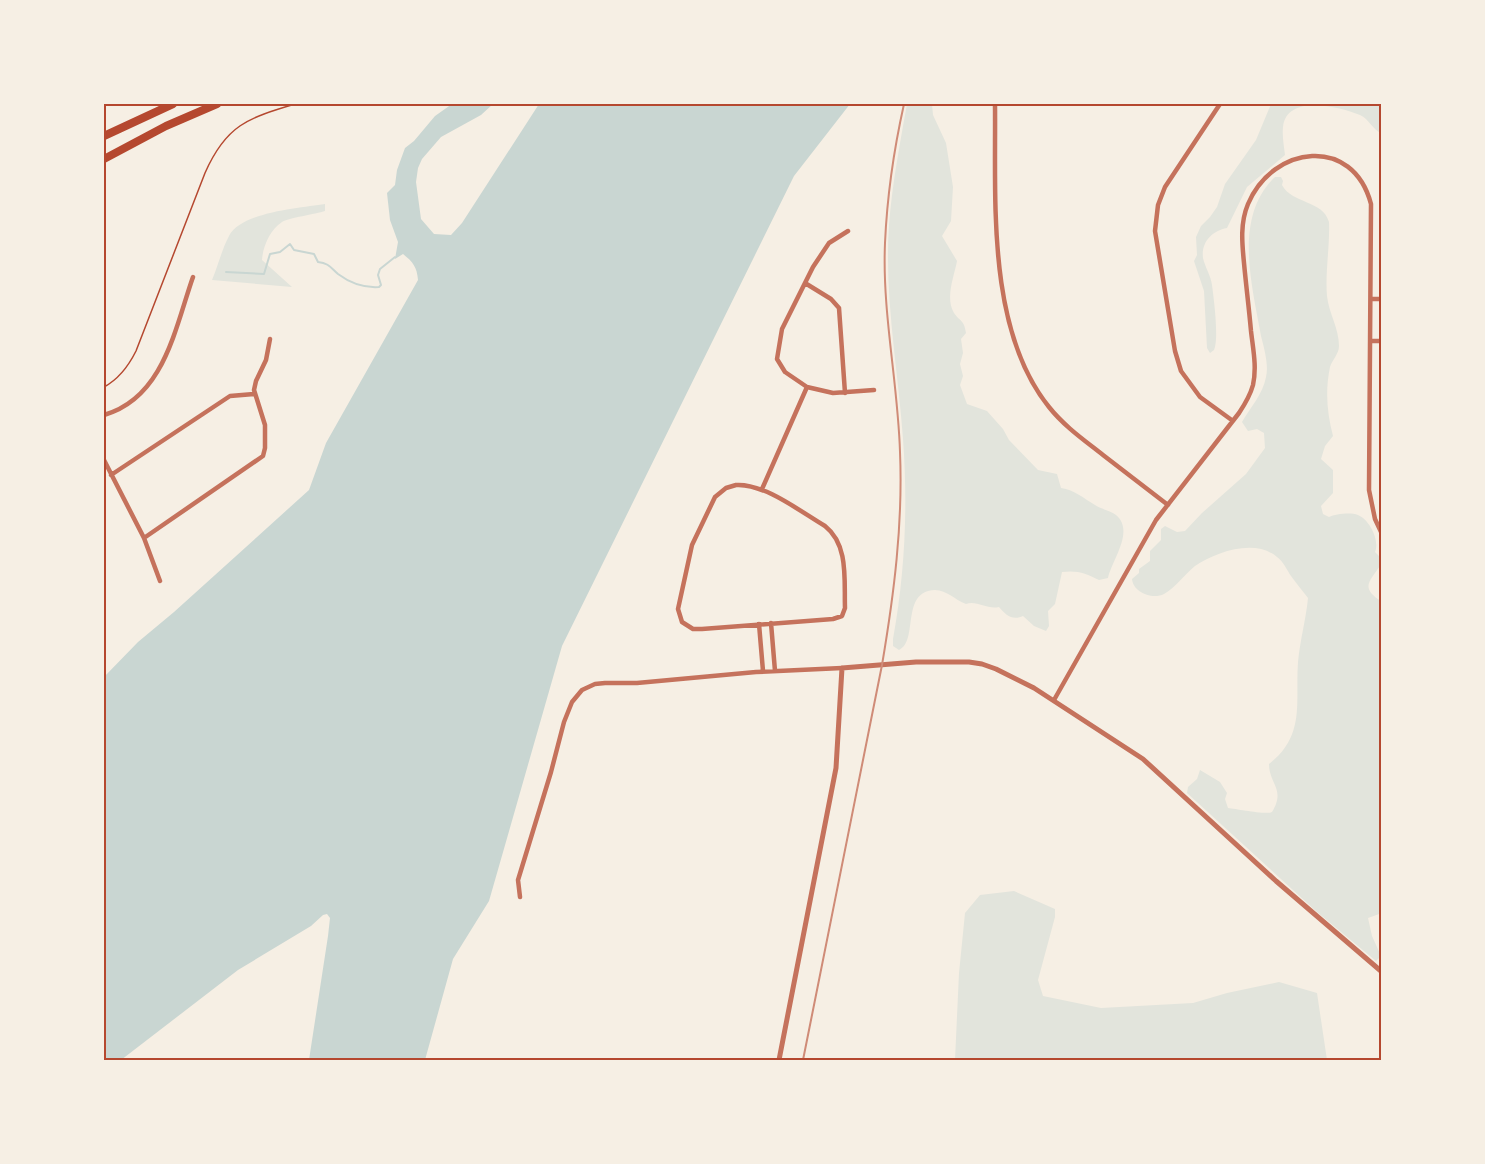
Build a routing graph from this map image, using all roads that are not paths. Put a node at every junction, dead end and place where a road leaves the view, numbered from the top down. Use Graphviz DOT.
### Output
graph roads {
  1 [pos="173,104"];
  2 [pos="217,104"];
  3 [pos="996,104"];
  4 [pos="1220,104"];
  5 [pos="104,136"];
  6 [pos="104,159"];
  7 [pos="848,231"];
  8 [pos="193,277"];
  9 [pos="805,283"];
  10 [pos="1371,299"];
  11 [pos="1382,299"];
  12 [pos="270,339"];
  13 [pos="1370,341"];
  14 [pos="1382,341"];
  15 [pos="807,387"];
  16 [pos="874,390"];
  17 [pos="845,393"];
  18 [pos="254,394"];
  19 [pos="104,415"];
  20 [pos="1233,421"];
  21 [pos="104,460"];
  22 [pos="111,475"];
  23 [pos="762,489"];
  24 [pos="1168,505"];
  25 [pos="1382,534"];
  26 [pos="144,538"];
  27 [pos="160,580"];
  28 [pos="771,623"];
  29 [pos="759,624"];
  30 [pos="842,668"];
  31 [pos="775,670"];
  32 [pos="763,671"];
  33 [pos="1054,700"];
  34 [pos="520,897"];
  35 [pos="1382,972"];
  36 [pos="779,1060"];
  1 -- 5 [label="highway"];
  2 -- 6 [label="highway"];
  3 -- 24 [label="street"];
  4 -- 20 [label="street"];
  7 -- 9 [label="street"];
  8 -- 19 [label="street"];
  9 -- 15 [label="street"];
  9 -- 17 [label="street"];
  10 -- 11 [label="street"];
  10 -- 13 [label="street"];
  10 -- 20 [label="street"];
  12 -- 18 [label="street"];
  13 -- 14 [label="street"];
  13 -- 25 [label="street"];
  15 -- 17 [label="street"];
  15 -- 23 [label="street"];
  16 -- 17 [label="street"];
  18 -- 22 [label="street"];
  18 -- 26 [label="street"];
  20 -- 24 [label="street"];
  21 -- 22 [label="street"];
  22 -- 26 [label="street"];
  23 -- 28 [label="street"];
  23 -- 29 [label="street"];
  24 -- 33 [label="street"];
  26 -- 27 [label="street"];
  28 -- 29 [label="street"];
  28 -- 31 [label="street"];
  29 -- 32 [label="street"];
  30 -- 31 [label="street"];
  30 -- 33 [label="street"];
  30 -- 36 [label="street"];
  31 -- 32 [label="street"];
  32 -- 34 [label="street"];
  33 -- 35 [label="street"];
}
